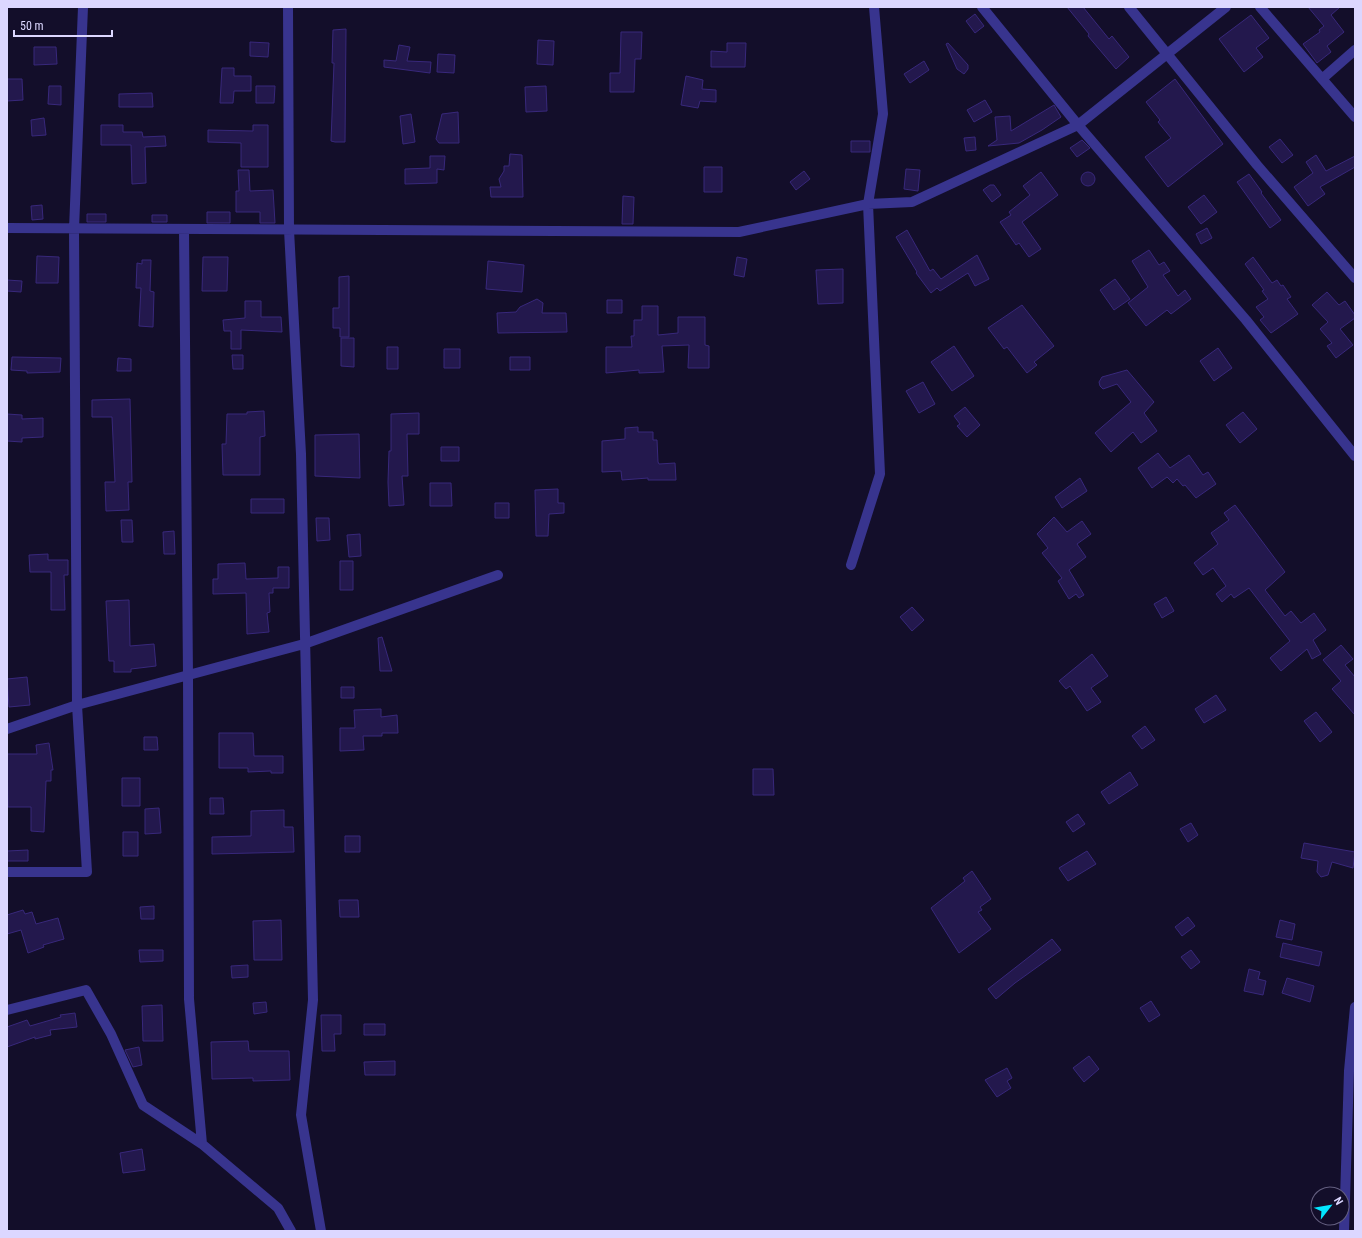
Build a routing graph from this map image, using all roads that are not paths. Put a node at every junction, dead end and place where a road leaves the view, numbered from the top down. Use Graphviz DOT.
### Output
graph roads {
  1 [pos="83,7"];
  2 [pos="288,7"];
  3 [pos="874,7"];
  4 [pos="982,7"];
  5 [pos="1129,7"];
  6 [pos="1226,7"];
  7 [pos="1260,7"];
  8 [pos="1355,50"];
  9 [pos="1166,55"];
  10 [pos="1322,79"];
  11 [pos="1355,117"];
  12 [pos="1078,125"];
  13 [pos="868,204"];
  14 [pos="7,228"];
  15 [pos="74,229"];
  16 [pos="184,229"];
  17 [pos="288,230"];
  18 [pos="1355,278"];
  19 [pos="1355,456"];
  20 [pos="851,565"];
  21 [pos="498,575"];
  22 [pos="304,644"];
  23 [pos="188,675"];
  24 [pos="77,705"];
  25 [pos="7,729"];
  26 [pos="7,872"];
  27 [pos="1355,1007"];
  28 [pos="7,1010"];
  29 [pos="202,1144"];
  30 [pos="291,1231"];
  31 [pos="321,1231"];
  32 [pos="1344,1231"];
  1 -- 15 [label="street"];
  2 -- 17 [label="street"];
  3 -- 13 [label="street"];
  4 -- 12 [label="street"];
  5 -- 9 [label="street"];
  6 -- 9 [label="street"];
  7 -- 10 [label="street"];
  8 -- 10 [label="street"];
  9 -- 12 [label="street"];
  9 -- 18 [label="street"];
  10 -- 11 [label="street"];
  12 -- 13 [label="street"];
  12 -- 19 [label="street"];
  13 -- 17 [label="street"];
  13 -- 20 [label="street"];
  14 -- 15 [label="street"];
  15 -- 16 [label="street"];
  15 -- 24 [label="street"];
  16 -- 17 [label="street"];
  16 -- 23 [label="street"];
  17 -- 22 [label="street"];
  21 -- 22 [label="street"];
  22 -- 23 [label="street"];
  22 -- 31 [label="street"];
  23 -- 24 [label="street"];
  23 -- 29 [label="street"];
  24 -- 25 [label="street"];
  24 -- 26 [label="street"];
  27 -- 32 [label="street"];
  28 -- 29 [label="street"];
  29 -- 30 [label="street"];
}
